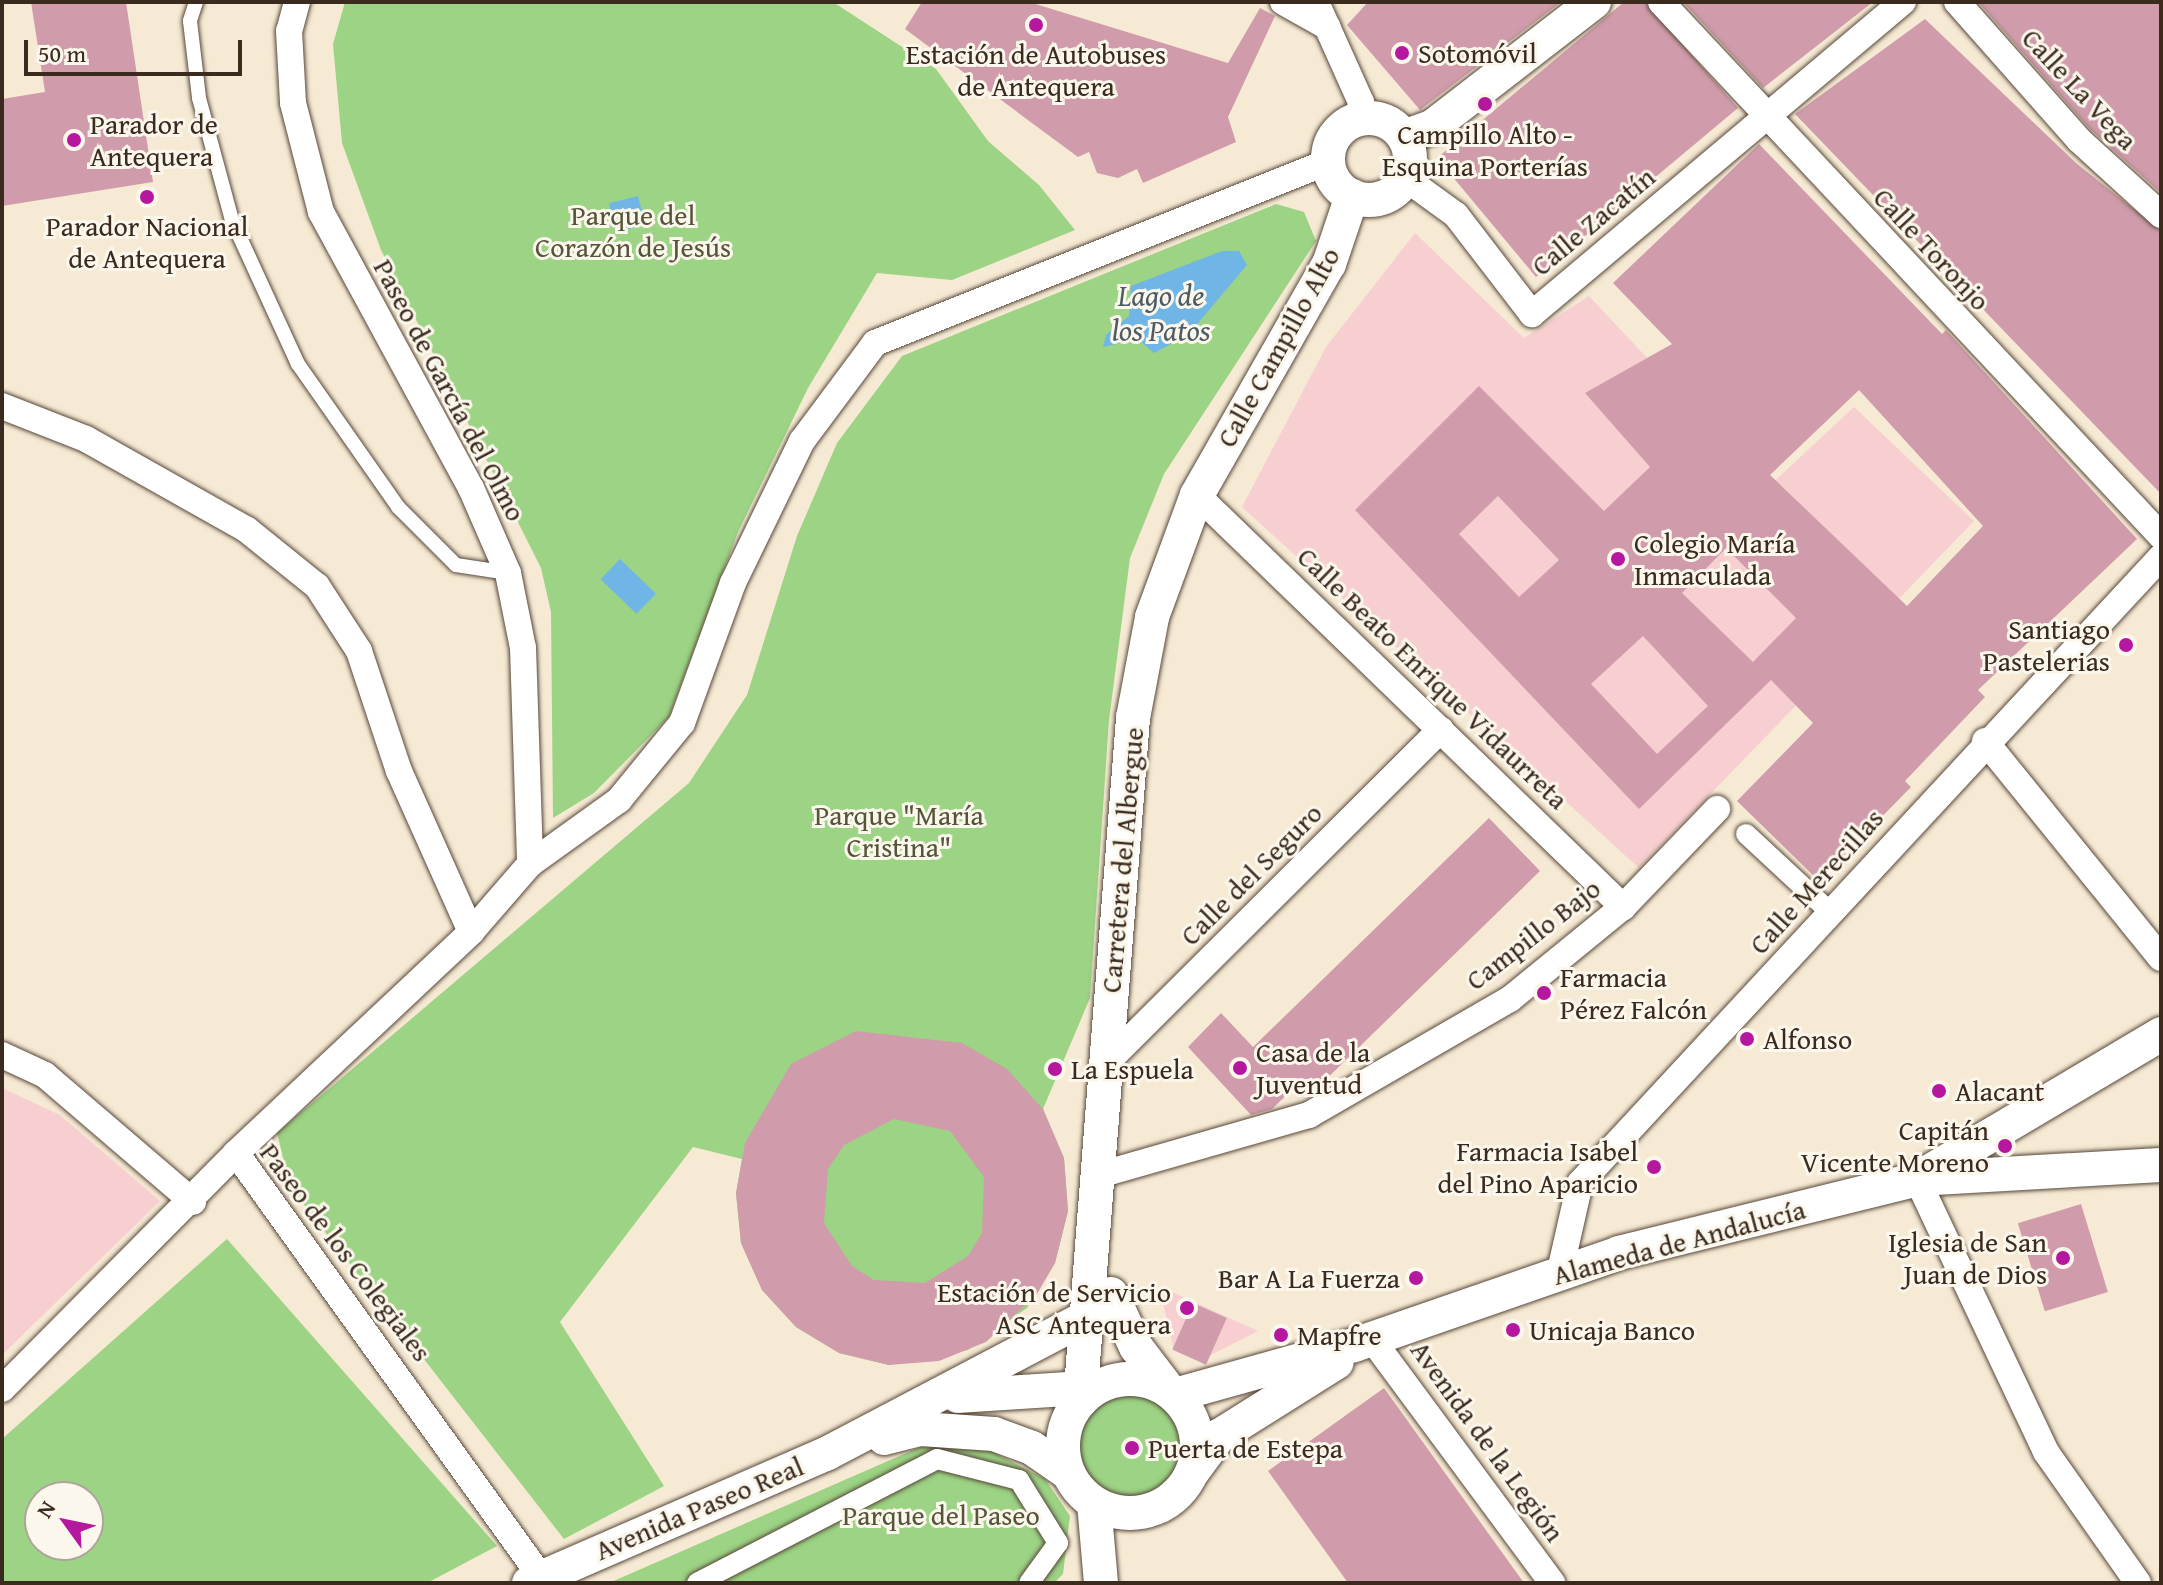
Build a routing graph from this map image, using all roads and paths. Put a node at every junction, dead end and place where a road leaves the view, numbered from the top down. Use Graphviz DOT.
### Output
graph roads {
  1 [pos="196,2"];
  2 [pos="297,2"];
  3 [pos="1283,2"];
  4 [pos="1594,2"];
  5 [pos="1661,2"];
  6 [pos="1903,2"];
  7 [pos="1957,2"];
  8 [pos="1325,11"];
  9 [pos="1765,117"];
  10 [pos="1359,119"];
  11 [pos="1404,137"];
  12 [pos="1328,162"];
  13 [pos="1405,178"];
  14 [pos="1352,196"];
  15 [pos="2161,215"];
  16 [pos="2,406"];
  17 [pos="1197,495"];
  18 [pos="2161,536"];
  19 [pos="2161,557"];
  20 [pos="508,573"];
  21 [pos="1441,729"];
  22 [pos="1985,741"];
  23 [pos="1717,809"];
  24 [pos="1746,834"];
  25 [pos="530,864"];
  26 [pos="1623,907"];
  27 [pos="1831,913"];
  28 [pos="471,932"];
  29 [pos="2161,958"];
  30 [pos="2161,1034"];
  31 [pos="2,1055"];
  32 [pos="1105,1064"];
  33 [pos="236,1153"];
  34 [pos="2161,1165"];
  35 [pos="1096,1176"];
  36 [pos="1917,1179"];
  37 [pos="193,1202"];
  38 [pos="1092,1234"];
  39 [pos="1560,1271"];
  40 [pos="1120,1313"];
  41 [pos="1086,1317"];
  42 [pos="1038,1338"];
  43 [pos="1363,1342"];
  44 [pos="2,1389"];
  45 [pos="999,1389"];
  46 [pos="1086,1392"];
  47 [pos="1171,1392"];
  48 [pos="908,1412"];
  49 [pos="1008,1438"];
  50 [pos="826,1454"];
  51 [pos="1193,1471"];
  52 [pos="1068,1473"];
  53 [pos="1094,1503"];
  54 [pos="1093,1545"];
  55 [pos="535,1580"];
  56 [pos="697,1583"];
  57 [pos="1029,1583"];
  58 [pos="1087,1583"];
  59 [pos="1101,1583"];
  60 [pos="1552,1583"];
  61 [pos="2138,1583"];
  1 -- 20 [label="lane"];
  2 -- 20 [label="street, Paseo de García del Olmo"];
  3 -- 8 [label="street"];
  4 -- 11 [label="street"];
  5 -- 9 [label="street, Calle Toronjo"];
  6 -- 9 [label="street"];
  7 -- 15 [label="street, Calle La Vega"];
  8 -- 10 [label="street"];
  9 -- 13 [label="street, Calle Zacatín"];
  9 -- 18 [label="street, Calle Toronjo"];
  10 -- 11 [label="street"];
  10 -- 12 [label="street"];
  11 -- 13 [label="street"];
  12 -- 14 [label="street"];
  12 -- 25 [label="street"];
  13 -- 14 [label="street"];
  14 -- 17 [label="street, Calle Campillo Alto"];
  16 -- 28 [label="street"];
  17 -- 21 [label="street, Calle Beato Enrique Vidaurreta"];
  17 -- 32 [label="street, Carretera del Albergue"];
  19 -- 22 [label="street, Calle Merecillas"];
  20 -- 25 [label="street, Paseo de García del Olmo"];
  21 -- 26 [label="street, Calle Beato Enrique Vidaurreta"];
  21 -- 32 [label="street, Calle del Seguro"];
  22 -- 27 [label="street, Calle Merecillas"];
  22 -- 29 [label="street"];
  23 -- 26 [label="street, Campillo Bajo"];
  24 -- 27 [label="street"];
  25 -- 28 [label="street"];
  26 -- 35 [label="street, Campillo Bajo"];
  27 -- 39 [label="street, Calle Merecillas"];
  28 -- 33 [label="street"];
  30 -- 36 [label="street"];
  31 -- 37 [label="street"];
  32 -- 35 [label="street, Carretera del Albergue"];
  33 -- 37 [label="street, Paseo de los Colegiales"];
  33 -- 55 [label="street, Paseo de los Colegiales"];
  34 -- 36 [label="street"];
  35 -- 38 [label="street, Carretera del Albergue"];
  36 -- 39 [label="street, Alameda de Andalucía"];
  36 -- 61 [label="street"];
  37 -- 44 [label="street, Paseo de los Colegiales"];
  38 -- 40 [label="street, Carretera del Albergue"];
  38 -- 41 [label="street, Carretera del Albergue"];
  38 -- 42 [label="street, Carretera del Albergue"];
  39 -- 43 [label="street, Alameda de Andalucía"];
  40 -- 41 [label="street, Avenida Paseo Real"];
  40 -- 47 [label="street, Carretera del Albergue"];
  41 -- 42 [label="street, Avenida Paseo Real"];
  41 -- 46 [label="street, Carretera del Albergue"];
  42 -- 48 [label="street, Avenida Paseo Real"];
  43 -- 47 [label="street, Alameda de Andalucía"];
  43 -- 51 [label="street, Alameda de Andalucía"];
  43 -- 60 [label="street, Avenida de la Legión"];
  45 -- 46 [label="street, Avenida Paseo Real"];
  45 -- 48 [label="street, Avenida Paseo Real"];
  45 -- 49 [label="street"];
  46 -- 47 [label="street"];
  46 -- 52 [label="street"];
  47 -- 51 [label="street"];
  48 -- 50 [label="street, Avenida Paseo Real"];
  49 -- 50 [label="street, Avenida Paseo Real"];
  49 -- 52 [label="street, Avenida Paseo Real"];
  50 -- 55 [label="street, Avenida Paseo Real"];
  51 -- 53 [label="street"];
  52 -- 53 [label="street"];
  53 -- 54 [label="street"];
  54 -- 58 [label="lane"];
  54 -- 59 [label="street"];
  56 -- 57 [label="street, Avenida Paseo Real"];
}
